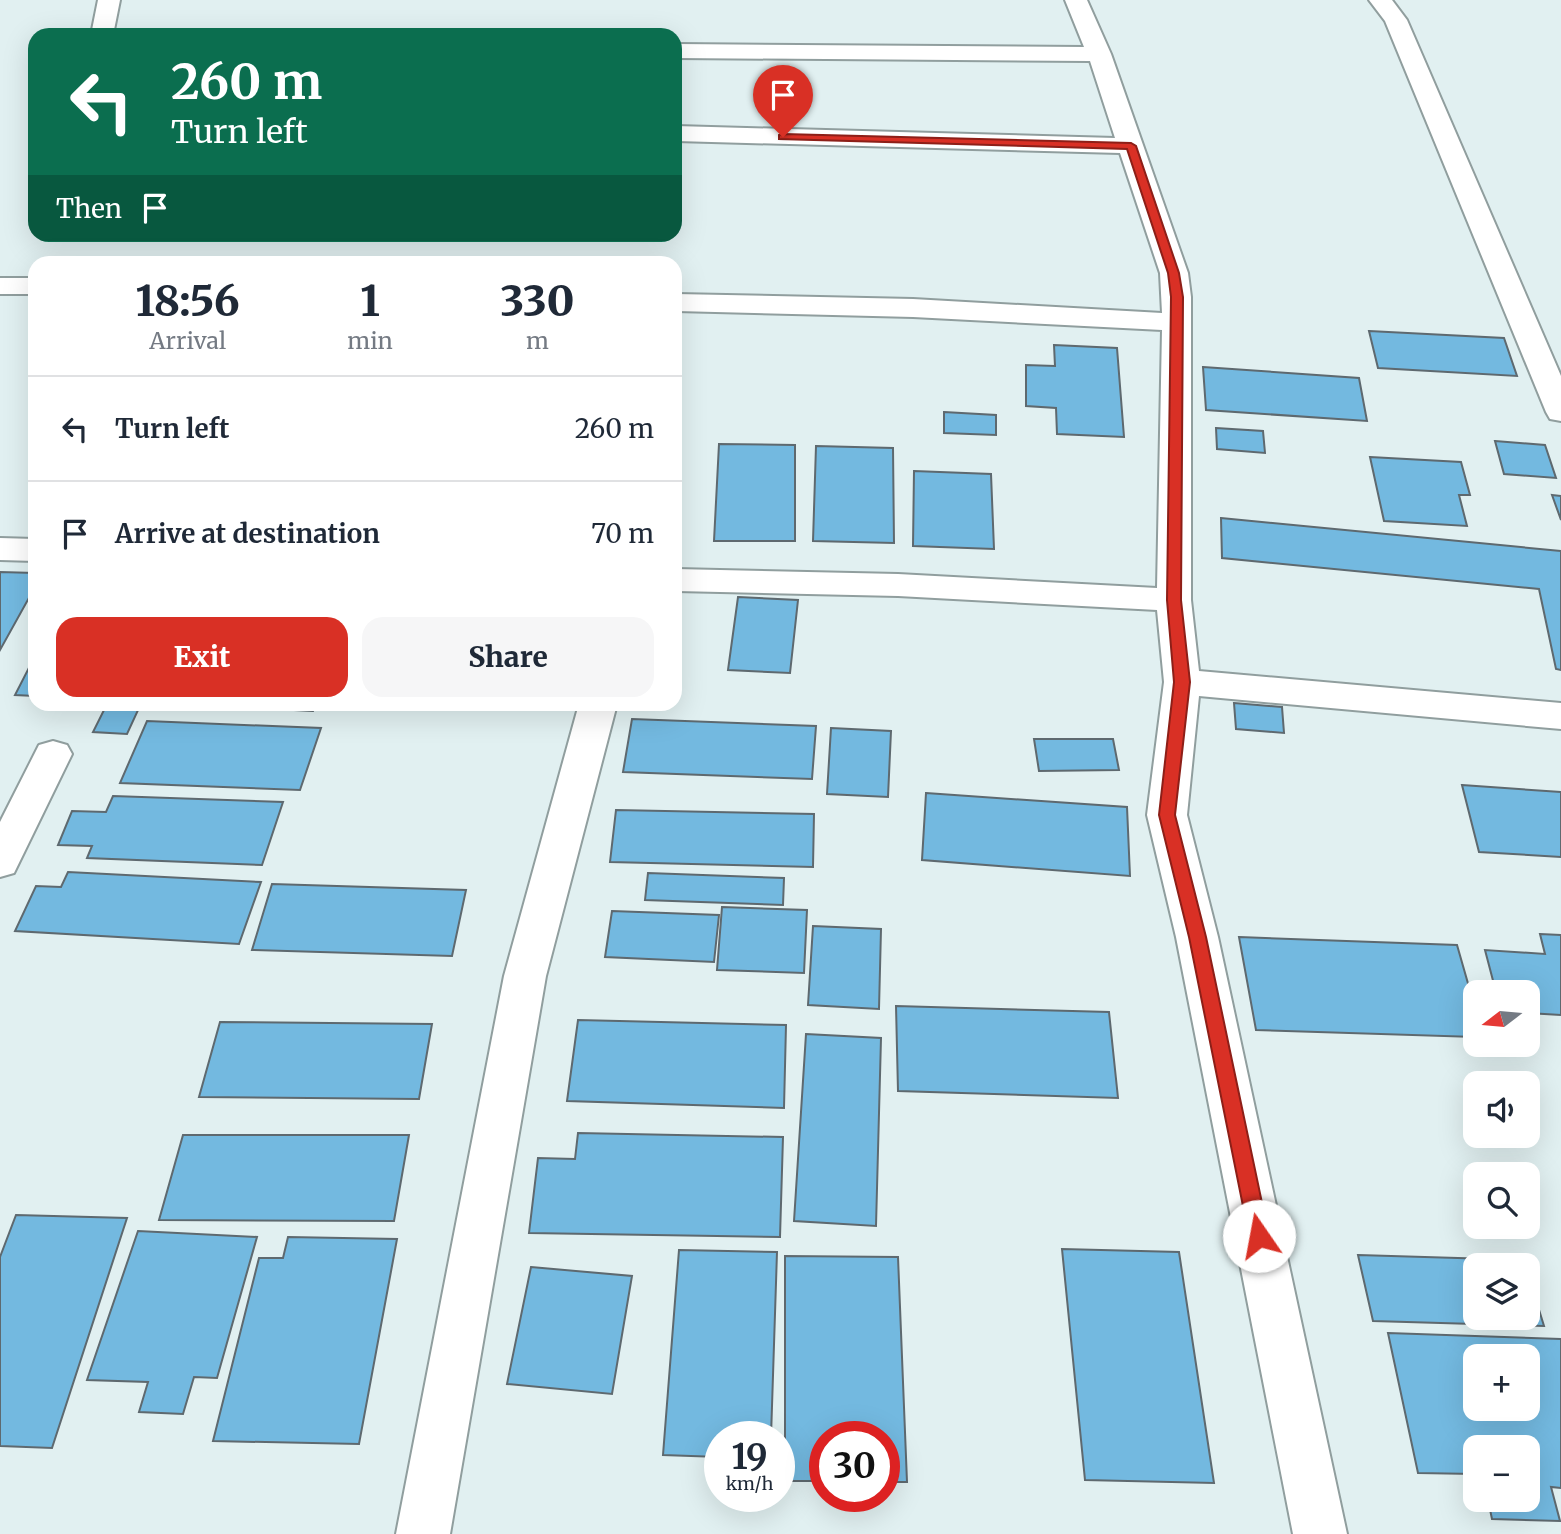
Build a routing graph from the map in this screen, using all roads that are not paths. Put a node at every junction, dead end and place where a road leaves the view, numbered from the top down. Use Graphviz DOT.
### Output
graph roads {
  1 [pos="109,0"];
  2 [pos="1076,0"];
  3 [pos="1380,0"];
  4 [pos="103,28"];
  5 [pos="682,51"];
  6 [pos="1099,54"];
  7 [pos="682,134"];
  8 [pos="1131,146"];
  9 [pos="0,286"];
  10 [pos="28,286"];
  11 [pos="682,303"];
  12 [pos="1176,322"];
  13 [pos="1561,412"];
  14 [pos="0,549"];
  15 [pos="28,551"];
  16 [pos="682,580"];
  17 [pos="1174,600"];
  18 [pos="1182,682"];
  19 [pos="596,711"];
  20 [pos="1561,716"];
  21 [pos="53,754"];
  22 [pos="0,862"];
  23 [pos="423,1534"];
  24 [pos="1320,1534"];
  1 -- 4 [label="street"];
  2 -- 6 [label="street"];
  3 -- 13 [label="street"];
  5 -- 6 [label="street"];
  6 -- 8 [label="street"];
  7 -- 8 [label="street"];
  8 -- 12 [label="street"];
  9 -- 10 [label="street"];
  11 -- 12 [label="street"];
  12 -- 17 [label="street"];
  14 -- 15 [label="street"];
  16 -- 17 [label="street"];
  17 -- 18 [label="street"];
  18 -- 20 [label="street"];
  18 -- 24 [label="street"];
  19 -- 23 [label="street"];
  21 -- 22 [label="street"];
}
